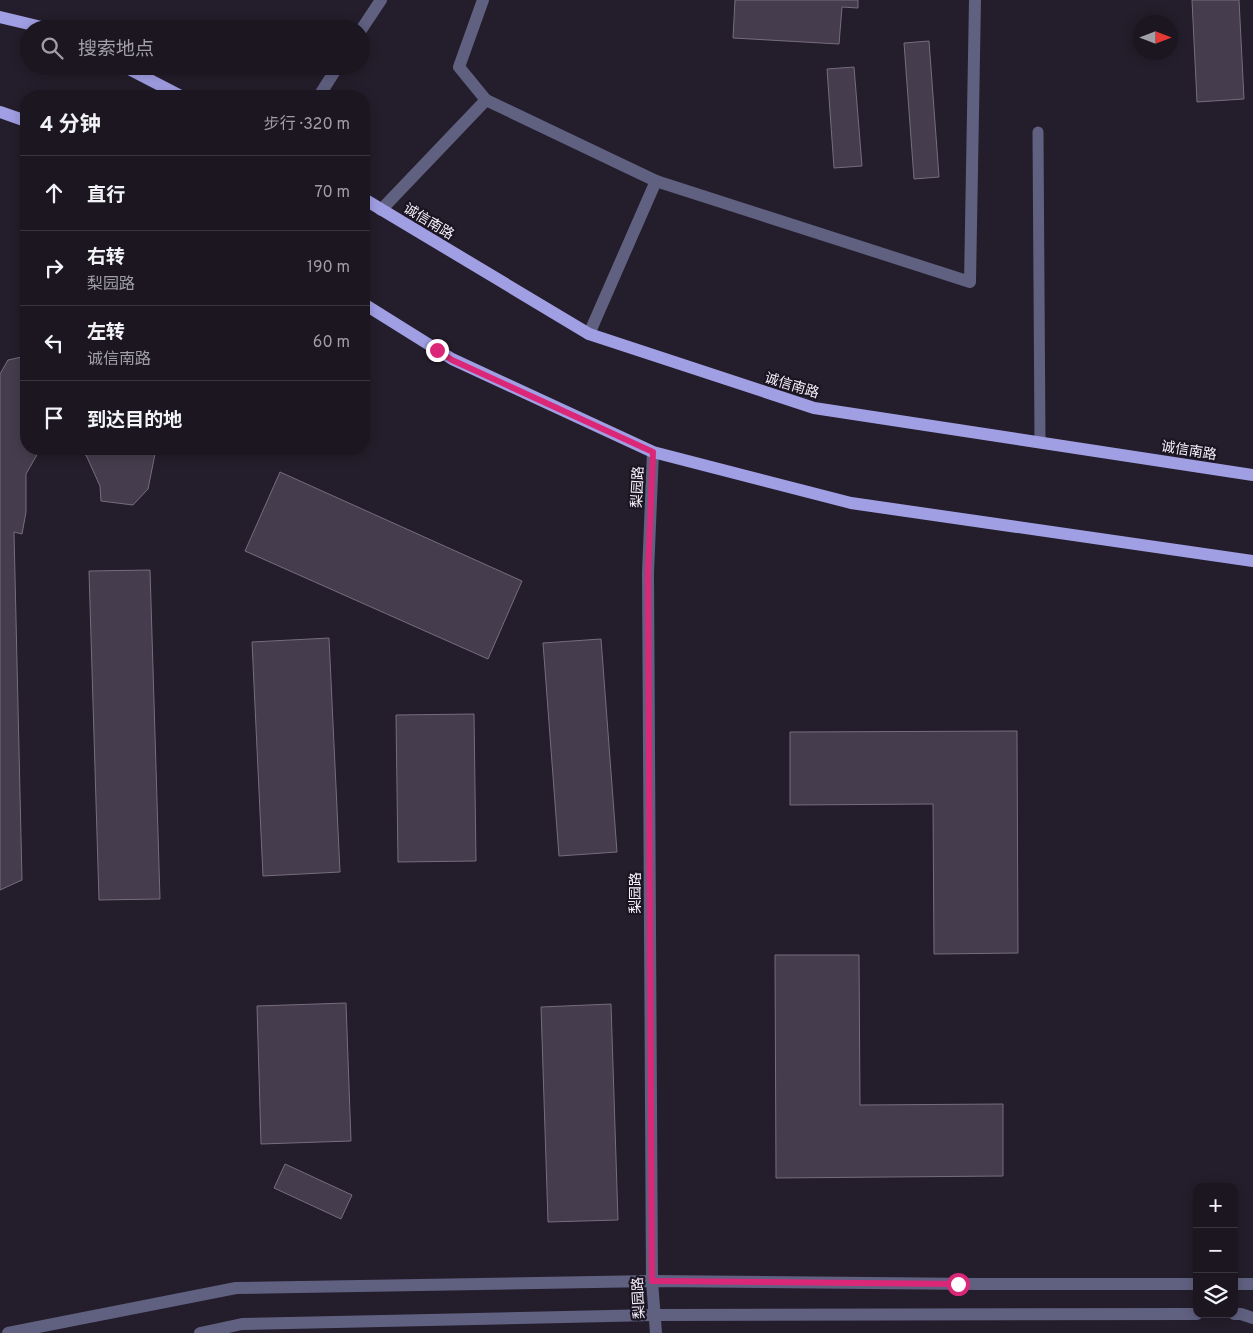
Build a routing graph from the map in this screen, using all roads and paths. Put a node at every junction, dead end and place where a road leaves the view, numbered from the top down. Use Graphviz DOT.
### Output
graph roads {
  1 [pos="381,0"];
  2 [pos="483,0"];
  3 [pos="975,0"];
  4 [pos="0,17"];
  5 [pos="368,20"];
  6 [pos="20,22"];
  7 [pos="140,75"];
  8 [pos="332,75"];
  9 [pos="169,90"];
  10 [pos="323,90"];
  11 [pos="486,100"];
  12 [pos="0,112"];
  13 [pos="20,119"];
  14 [pos="1038,132"];
  15 [pos="656,181"];
  16 [pos="370,203"];
  17 [pos="381,210"];
  18 [pos="370,308"];
  19 [pos="589,334"];
  20 [pos="1040,442"];
  21 [pos="653,452"];
  22 [pos="1253,475"];
  23 [pos="1253,560"];
  24 [pos="652,1281"];
  25 [pos="1193,1284"];
  26 [pos="1238,1284"];
  27 [pos="1253,1284"];
  28 [pos="1193,1314"];
  29 [pos="1238,1314"];
  30 [pos="654,1315"];
  31 [pos="1253,1318"];
  32 [pos="8,1333"];
  33 [pos="200,1333"];
  34 [pos="656,1333"];
  1 -- 5 [label="street"];
  2 -- 11 [label="street"];
  3 -- 15 [label="street"];
  4 -- 6 [label="main road"];
  7 -- 9 [label="main road"];
  8 -- 10 [label="street"];
  11 -- 15 [label="street"];
  11 -- 17 [label="street"];
  12 -- 13 [label="main road"];
  14 -- 20 [label="lane"];
  15 -- 19 [label="street"];
  16 -- 17 [label="main road, 诚信南路"];
  17 -- 19 [label="main road, 诚信南路"];
  18 -- 21 [label="main road"];
  19 -- 20 [label="main road, 诚信南路"];
  20 -- 22 [label="main road, 诚信南路"];
  21 -- 23 [label="main road"];
  21 -- 24 [label="street, 梨园路"];
  24 -- 25 [label="street"];
  24 -- 30 [label="street, 梨园路"];
  24 -- 32 [label="street"];
  26 -- 27 [label="street"];
  28 -- 30 [label="street"];
  29 -- 31 [label="street"];
  30 -- 33 [label="street"];
  30 -- 34 [label="street, 梨园路"];
}
